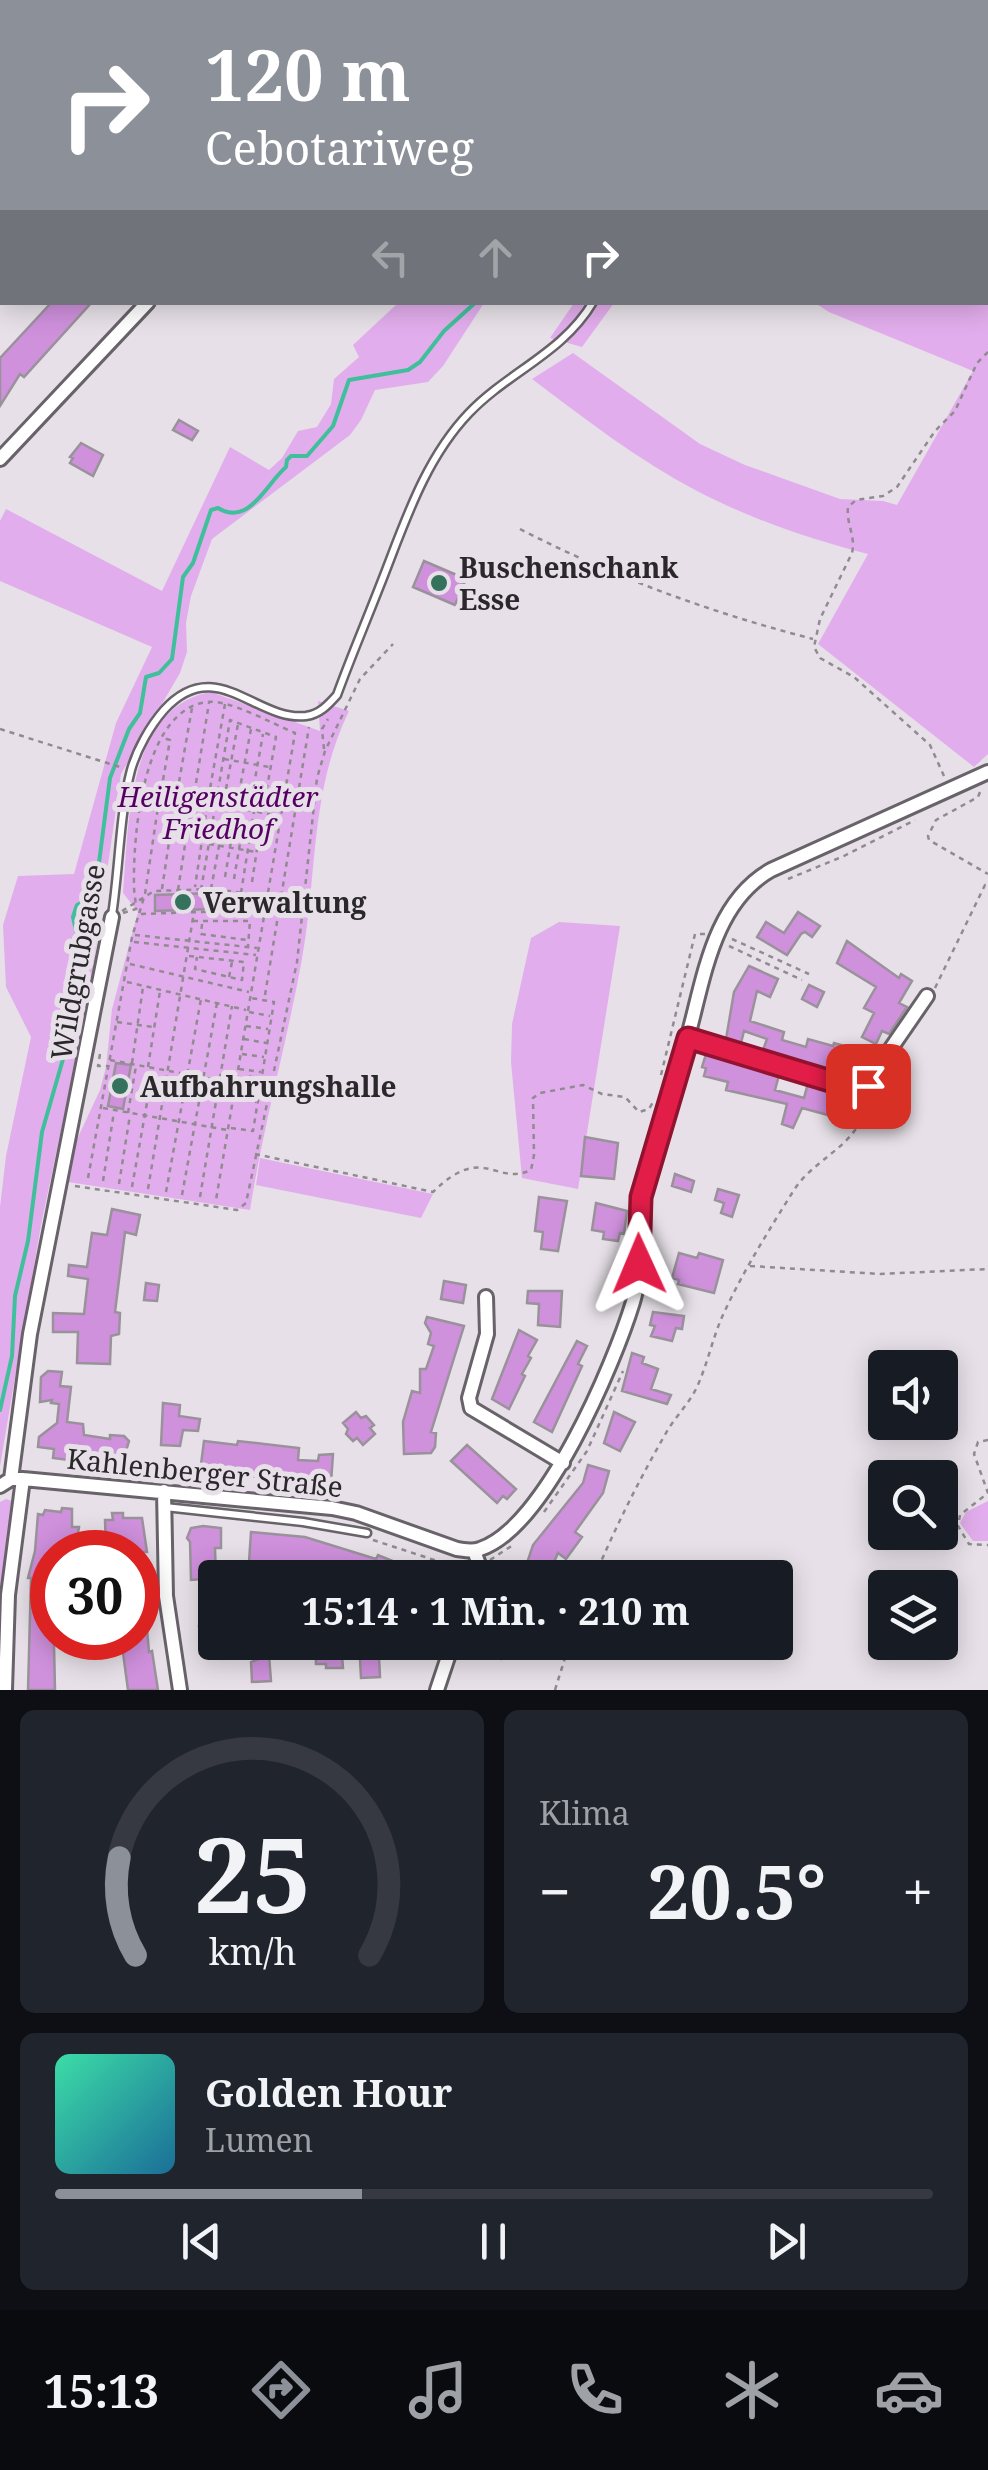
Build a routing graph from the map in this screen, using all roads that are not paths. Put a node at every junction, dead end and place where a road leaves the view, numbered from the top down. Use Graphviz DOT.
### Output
graph roads {
  1 [pos="145,305"];
  2 [pos="591,305"];
  3 [pos="0,458"];
  4 [pos="988,772"];
  5 [pos="112,917"];
  6 [pos="927,996"];
  7 [pos="688,1038"];
  8 [pos="486,1298"];
  9 [pos="562,1463"];
  10 [pos="11,1481"];
  11 [pos="164,1491"];
  12 [pos="163,1507"];
  13 [pos="367,1534"];
  14 [pos="474,1551"];
  15 [pos="474,1560"];
  16 [pos="447,1660"];
  17 [pos="5,1690"];
  18 [pos="180,1690"];
  19 [pos="437,1690"];
  1 -- 3 [label="street"];
  2 -- 5 [label="lane, Wildgrubgasse"];
  4 -- 7 [label="street"];
  5 -- 10 [label="street, Wildgrubgasse"];
  6 -- 7 [label="street"];
  7 -- 9 [label="street"];
  8 -- 9 [label="street"];
  9 -- 14 [label="street"];
  10 -- 11 [label="street, Kahlenberger Straße"];
  10 -- 17 [label="street, Wildgrubgasse"];
  11 -- 12 [label="street"];
  11 -- 14 [label="street, Kahlenberger Straße"];
  12 -- 13 [label="lane"];
  12 -- 18 [label="street"];
  14 -- 15 [label="street"];
  16 -- 19 [label="street"];
}
